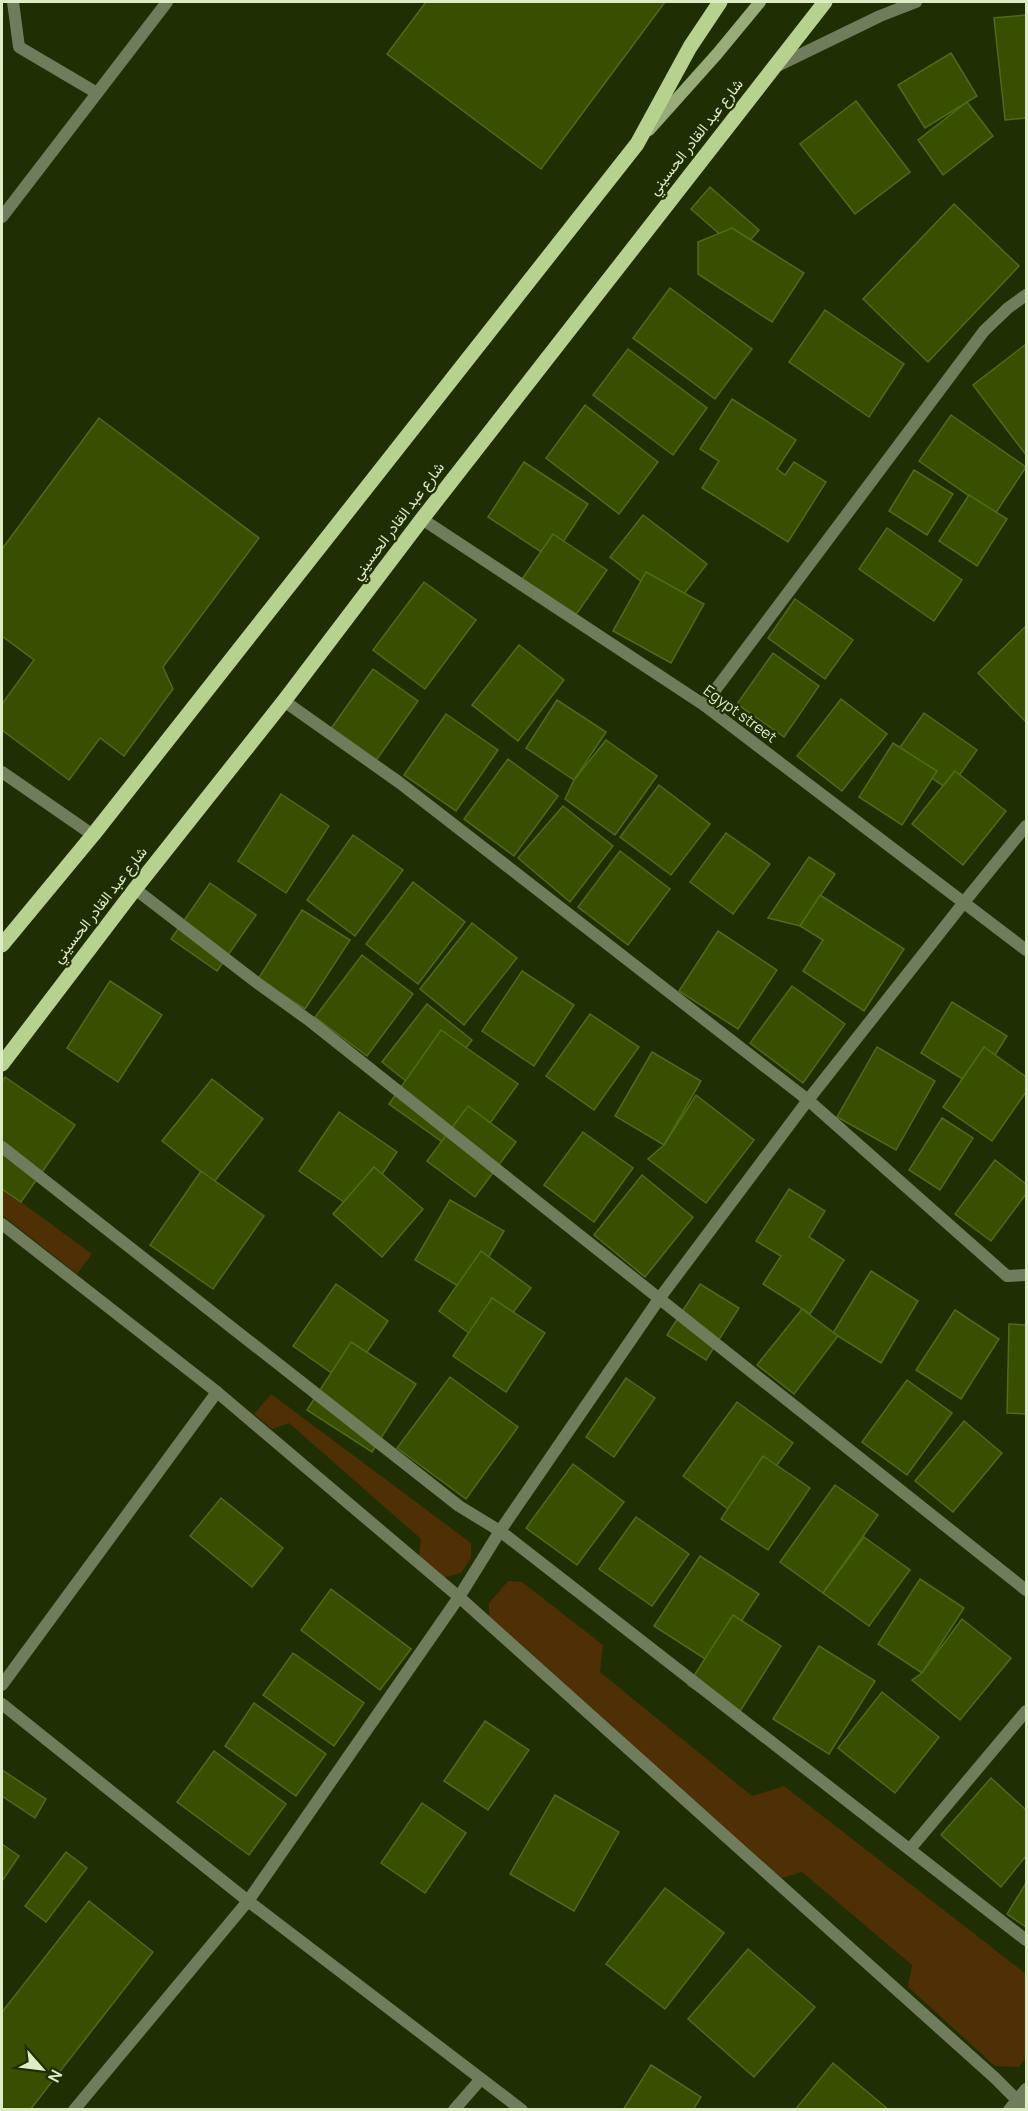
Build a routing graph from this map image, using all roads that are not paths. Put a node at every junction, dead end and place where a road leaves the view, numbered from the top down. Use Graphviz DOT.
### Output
graph roads {
  1 [pos="13,2"];
  2 [pos="167,2"];
  3 [pos="720,2"];
  4 [pos="759,2"];
  5 [pos="825,2"];
  6 [pos="916,2"];
  7 [pos="773,68"];
  8 [pos="97,93"];
  9 [pos="637,144"];
  10 [pos="2,217"];
  11 [pos="1026,296"];
  12 [pos="422,519"];
  13 [pos="284,701"];
  14 [pos="704,705"];
  15 [pos="2,772"];
  16 [pos="1026,826"];
  17 [pos="93,835"];
  18 [pos="135,889"];
  19 [pos="964,901"];
  20 [pos="2,945"];
  21 [pos="1026,950"];
  22 [pos="2,1064"];
  23 [pos="808,1100"];
  24 [pos="2,1147"];
  25 [pos="2,1224"];
  26 [pos="1026,1275"];
  27 [pos="659,1299"];
  28 [pos="217,1392"];
  29 [pos="500,1531"];
  30 [pos="1026,1590"];
  31 [pos="459,1597"];
  32 [pos="2,1685"];
  33 [pos="2,1704"];
  34 [pos="1026,1711"];
  35 [pos="910,1849"];
  36 [pos="248,1901"];
  37 [pos="1026,1940"];
  38 [pos="480,2080"];
  39 [pos="1026,2089"];
  40 [pos="1018,2099"];
  41 [pos="74,2109"];
  42 [pos="454,2109"];
  43 [pos="522,2109"];
  44 [pos="1009,2109"];
  45 [pos="1026,2109"];
  1 -- 8 [label="street"];
  2 -- 8 [label="street"];
  3 -- 9 [label="main road"];
  4 -- 9 [label="main road"];
  5 -- 7 [label="main road, شارع عبد القادر الحسيني"];
  6 -- 7 [label="street"];
  7 -- 12 [label="main road, شارع عبد القادر الحسيني"];
  8 -- 10 [label="street"];
  9 -- 17 [label="main road"];
  11 -- 14 [label="street"];
  12 -- 13 [label="main road, شارع عبد القادر الحسيني"];
  12 -- 14 [label="street, Egypt street"];
  13 -- 18 [label="main road, شارع عبد القادر الحسيني"];
  13 -- 23 [label="street"];
  14 -- 19 [label="street, Egypt street"];
  15 -- 17 [label="street"];
  16 -- 19 [label="street"];
  17 -- 20 [label="main road"];
  18 -- 22 [label="main road, شارع عبد القادر الحسيني"];
  18 -- 27 [label="street"];
  19 -- 21 [label="street, Egypt street"];
  19 -- 23 [label="street"];
  23 -- 26 [label="street"];
  23 -- 27 [label="street"];
  24 -- 29 [label="street"];
  25 -- 28 [label="street"];
  27 -- 29 [label="street"];
  27 -- 30 [label="street"];
  28 -- 31 [label="street"];
  28 -- 32 [label="street"];
  29 -- 31 [label="street"];
  29 -- 35 [label="street"];
  31 -- 36 [label="street"];
  31 -- 40 [label="street"];
  33 -- 36 [label="street"];
  34 -- 35 [label="street"];
  35 -- 37 [label="street"];
  36 -- 38 [label="street"];
  36 -- 41 [label="street"];
  38 -- 42 [label="street"];
  38 -- 43 [label="street"];
  39 -- 40 [label="street"];
  40 -- 44 [label="street"];
  40 -- 45 [label="street"];
}
